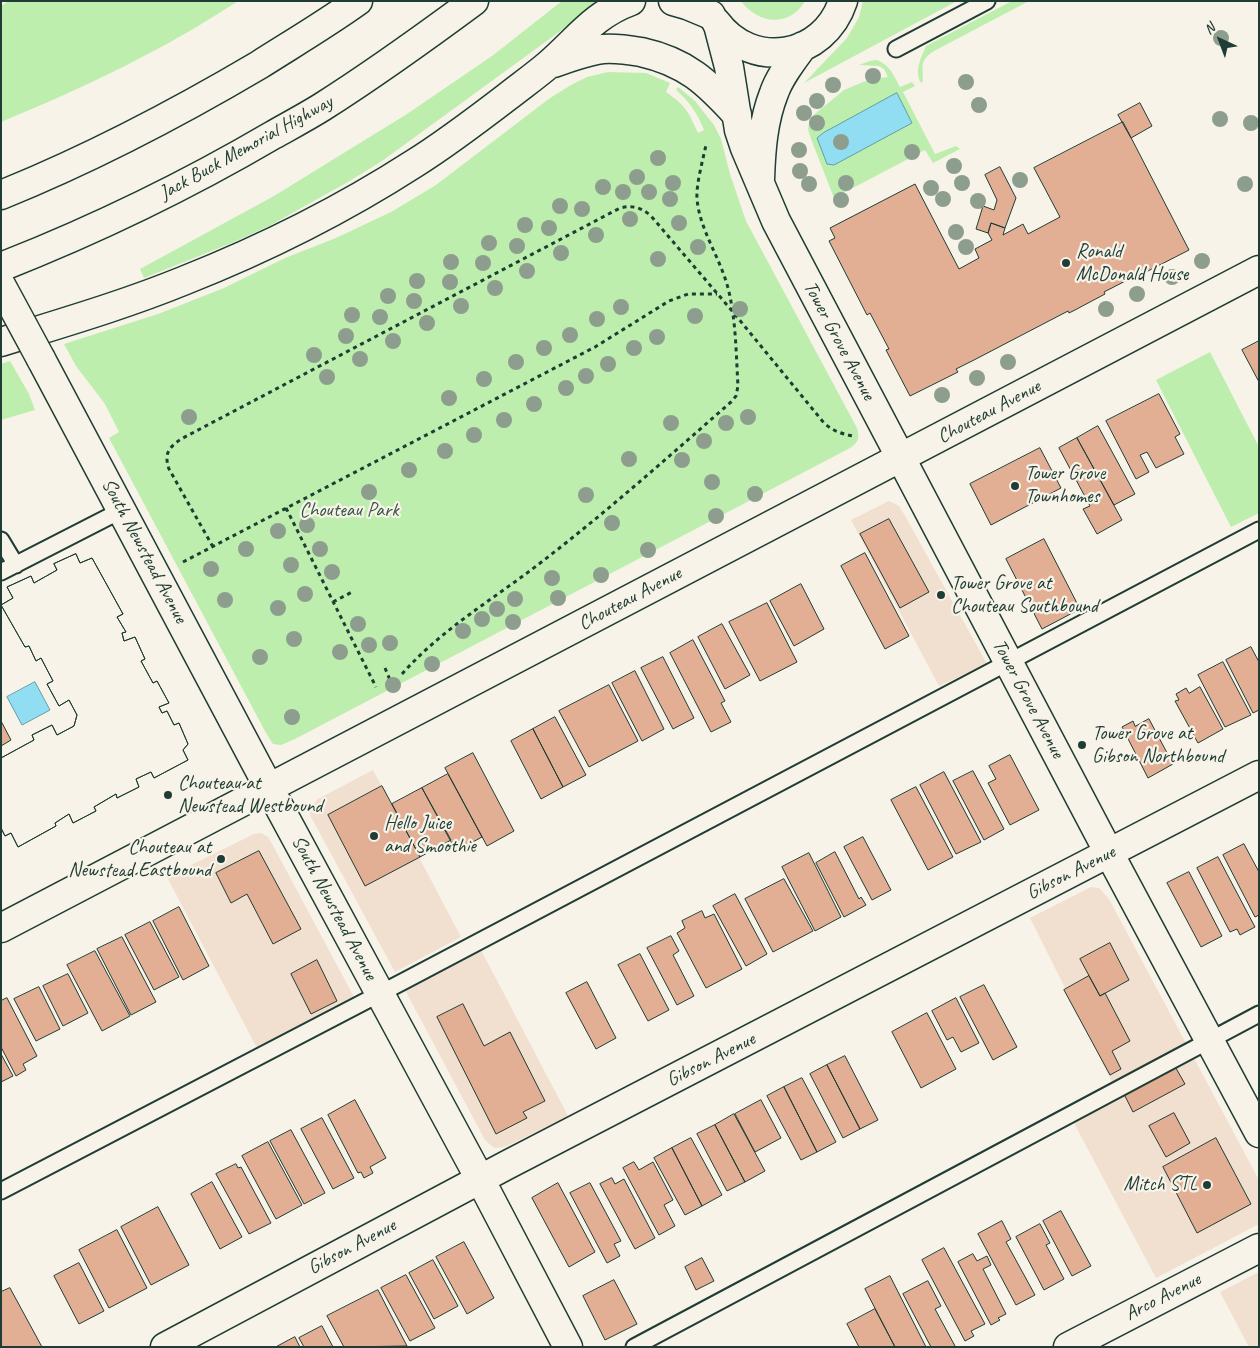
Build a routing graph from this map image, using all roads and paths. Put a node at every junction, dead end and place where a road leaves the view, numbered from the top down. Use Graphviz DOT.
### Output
graph roads {
  1 [pos="474,1"];
  2 [pos="631,1"];
  3 [pos="673,1"];
  4 [pos="843,1"];
  5 [pos="987,1"];
  6 [pos="351,5"];
  7 [pos="712,14"];
  8 [pos="803,46"];
  9 [pos="896,49"];
  10 [pos="548,65"];
  11 [pos="737,115"];
  12 [pos="706,145"];
  13 [pos="760,182"];
  14 [pos="1,195"];
  15 [pos="1,267"];
  16 [pos="1259,270"];
  17 [pos="1,284"];
  18 [pos="717,294"];
  19 [pos="733,312"];
  20 [pos="1,342"];
  21 [pos="853,436"];
  22 [pos="902,458"];
  23 [pos="286,508"];
  24 [pos="122,510"];
  25 [pos="1259,530"];
  26 [pos="1,540"];
  27 [pos="213,547"];
  28 [pos="183,562"];
  29 [pos="16,565"];
  30 [pos="1,572"];
  31 [pos="352,592"];
  32 [pos="333,602"];
  33 [pos="361,657"];
  34 [pos="356,660"];
  35 [pos="1009,662"];
  36 [pos="385,668"];
  37 [pos="402,674"];
  38 [pos="390,680"];
  39 [pos="376,687"];
  40 [pos="1259,776"];
  41 [pos="269,788"];
  42 [pos="1109,853"];
  43 [pos="1,928"];
  44 [pos="380,993"];
  45 [pos="1259,1014"];
  46 [pos="1210,1040"];
  47 [pos="1259,1133"];
  48 [pos="480,1179"];
  49 [pos="1,1191"];
  50 [pos="1259,1248"];
  51 [pos="165,1347"];
  52 [pos="568,1347"];
  53 [pos="634,1347"];
  54 [pos="1068,1347"];
  1 -- 15 [label="main road, Jack Buck Memorial Highway"];
  2 -- 10 [label="main road"];
  3 -- 7 [label="main road"];
  4 -- 8 [label="main road, Tower Grove Avenue"];
  5 -- 9 [label="lane"];
  6 -- 14 [label="main road"];
  7 -- 8 [label="main road, Tower Grove Avenue"];
  7 -- 11 [label="main road, Tower Grove Avenue"];
  8 -- 13 [label="main road, Tower Grove Avenue"];
  10 -- 11 [label="main road"];
  10 -- 20 [label="main road"];
  11 -- 13 [label="main road, Tower Grove Avenue"];
  12 -- 19 [label="path"];
  13 -- 22 [label="main road, Tower Grove Avenue"];
  16 -- 22 [label="main road, Chouteau Avenue"];
  17 -- 24 [label="main road, South Newstead Avenue, bridge"];
  18 -- 19 [label="path"];
  18 -- 23 [label="path"];
  18 -- 27 [label="path"];
  19 -- 21 [label="path"];
  19 -- 37 [label="path"];
  22 -- 35 [label="main road, Tower Grove Avenue"];
  22 -- 41 [label="main road, Chouteau Avenue"];
  23 -- 27 [label="path"];
  23 -- 32 [label="path"];
  24 -- 29 [label="lane"];
  24 -- 41 [label="main road, South Newstead Avenue"];
  25 -- 35 [label="lane"];
  26 -- 29 [label="lane"];
  27 -- 28 [label="path"];
  29 -- 30 [label="lane"];
  31 -- 32 [label="path"];
  32 -- 33 [label="path"];
  33 -- 34 [label="path"];
  33 -- 39 [label="path"];
  35 -- 42 [label="main road, Tower Grove Avenue"];
  35 -- 44 [label="lane"];
  36 -- 38 [label="path"];
  40 -- 42 [label="main road, Gibson Avenue"];
  41 -- 43 [label="main road, Chouteau Avenue"];
  41 -- 44 [label="main road, South Newstead Avenue"];
  42 -- 46 [label="main road, Tower Grove Avenue"];
  42 -- 48 [label="main road, Gibson Avenue"];
  44 -- 48 [label="main road, South Newstead Avenue"];
  44 -- 49 [label="lane"];
  45 -- 46 [label="lane"];
  46 -- 47 [label="main road, Tower Grove Avenue"];
  46 -- 53 [label="lane"];
  48 -- 51 [label="main road, Gibson Avenue"];
  48 -- 52 [label="main road, South Newstead Avenue"];
  50 -- 54 [label="main road, Arco Avenue"];
}
